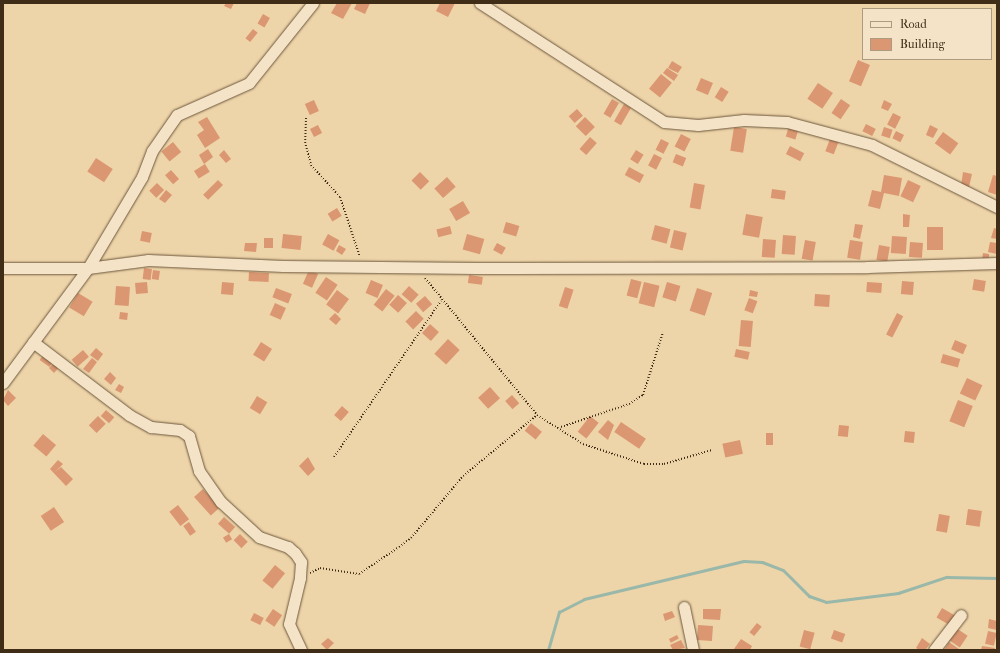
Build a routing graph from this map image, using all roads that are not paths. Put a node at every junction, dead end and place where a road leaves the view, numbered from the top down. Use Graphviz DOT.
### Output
graph roads {
  1 [pos="313,3"];
  2 [pos="480,3"];
  3 [pos="997,207"];
  4 [pos="997,263"];
  5 [pos="3,268"];
  6 [pos="88,268"];
  7 [pos="33,342"];
  8 [pos="3,383"];
  9 [pos="684,607"];
  10 [pos="961,616"];
  11 [pos="301,650"];
  12 [pos="693,650"];
  13 [pos="934,650"];
  1 -- 6 [label="street"];
  2 -- 3 [label="street"];
  4 -- 6 [label="street"];
  5 -- 6 [label="street"];
  6 -- 7 [label="street"];
  7 -- 8 [label="street"];
  7 -- 11 [label="street"];
  9 -- 12 [label="street"];
  10 -- 13 [label="street"];
}
